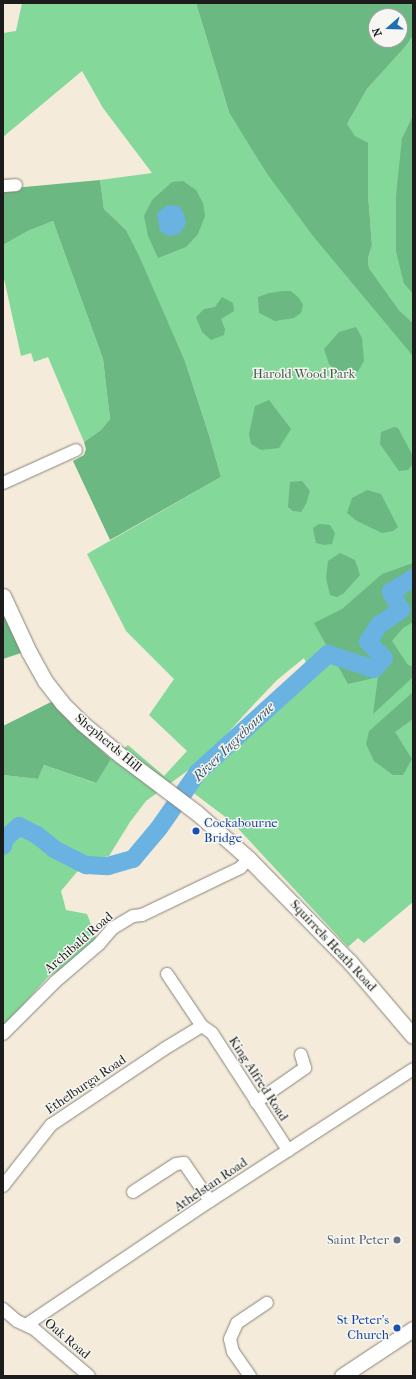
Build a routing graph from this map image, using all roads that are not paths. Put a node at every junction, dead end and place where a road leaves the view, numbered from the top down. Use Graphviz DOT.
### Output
graph roads {
  1 [pos="16,185"];
  2 [pos="3,186"];
  3 [pos="76,450"];
  4 [pos="3,483"];
  5 [pos="3,596"];
  6 [pos="249,859"];
  7 [pos="167,974"];
  8 [pos="202,1026"];
  9 [pos="3,1034"];
  10 [pos="413,1036"];
  11 [pos="301,1055"];
  12 [pos="413,1070"];
  13 [pos="256,1102"];
  14 [pos="288,1150"];
  15 [pos="3,1186"];
  16 [pos="133,1192"];
  17 [pos="210,1202"];
  18 [pos="267,1303"];
  19 [pos="3,1309"];
  20 [pos="26,1325"];
  21 [pos="413,1329"];
  22 [pos="345,1375"];
  23 [pos="89,1376"];
  24 [pos="250,1376"];
  1 -- 2 [label="street"];
  3 -- 4 [label="street"];
  5 -- 6 [label="street, Shepherds Hill"];
  6 -- 9 [label="street, Archibald Road"];
  6 -- 10 [label="street, Squirrels Heath Road"];
  7 -- 8 [label="street, King Alfred Road"];
  8 -- 13 [label="street, King Alfred Road"];
  8 -- 15 [label="street, Ethelburga Road"];
  11 -- 13 [label="street"];
  12 -- 14 [label="street, Athelstan Road"];
  13 -- 14 [label="street, King Alfred Road"];
  14 -- 17 [label="street, Athelstan Road"];
  16 -- 17 [label="street"];
  17 -- 20 [label="street, Athelstan Road"];
  18 -- 24 [label="street"];
  19 -- 20 [label="street, Oak Road"];
  20 -- 23 [label="street, Oak Road"];
  21 -- 22 [label="street"];
}
